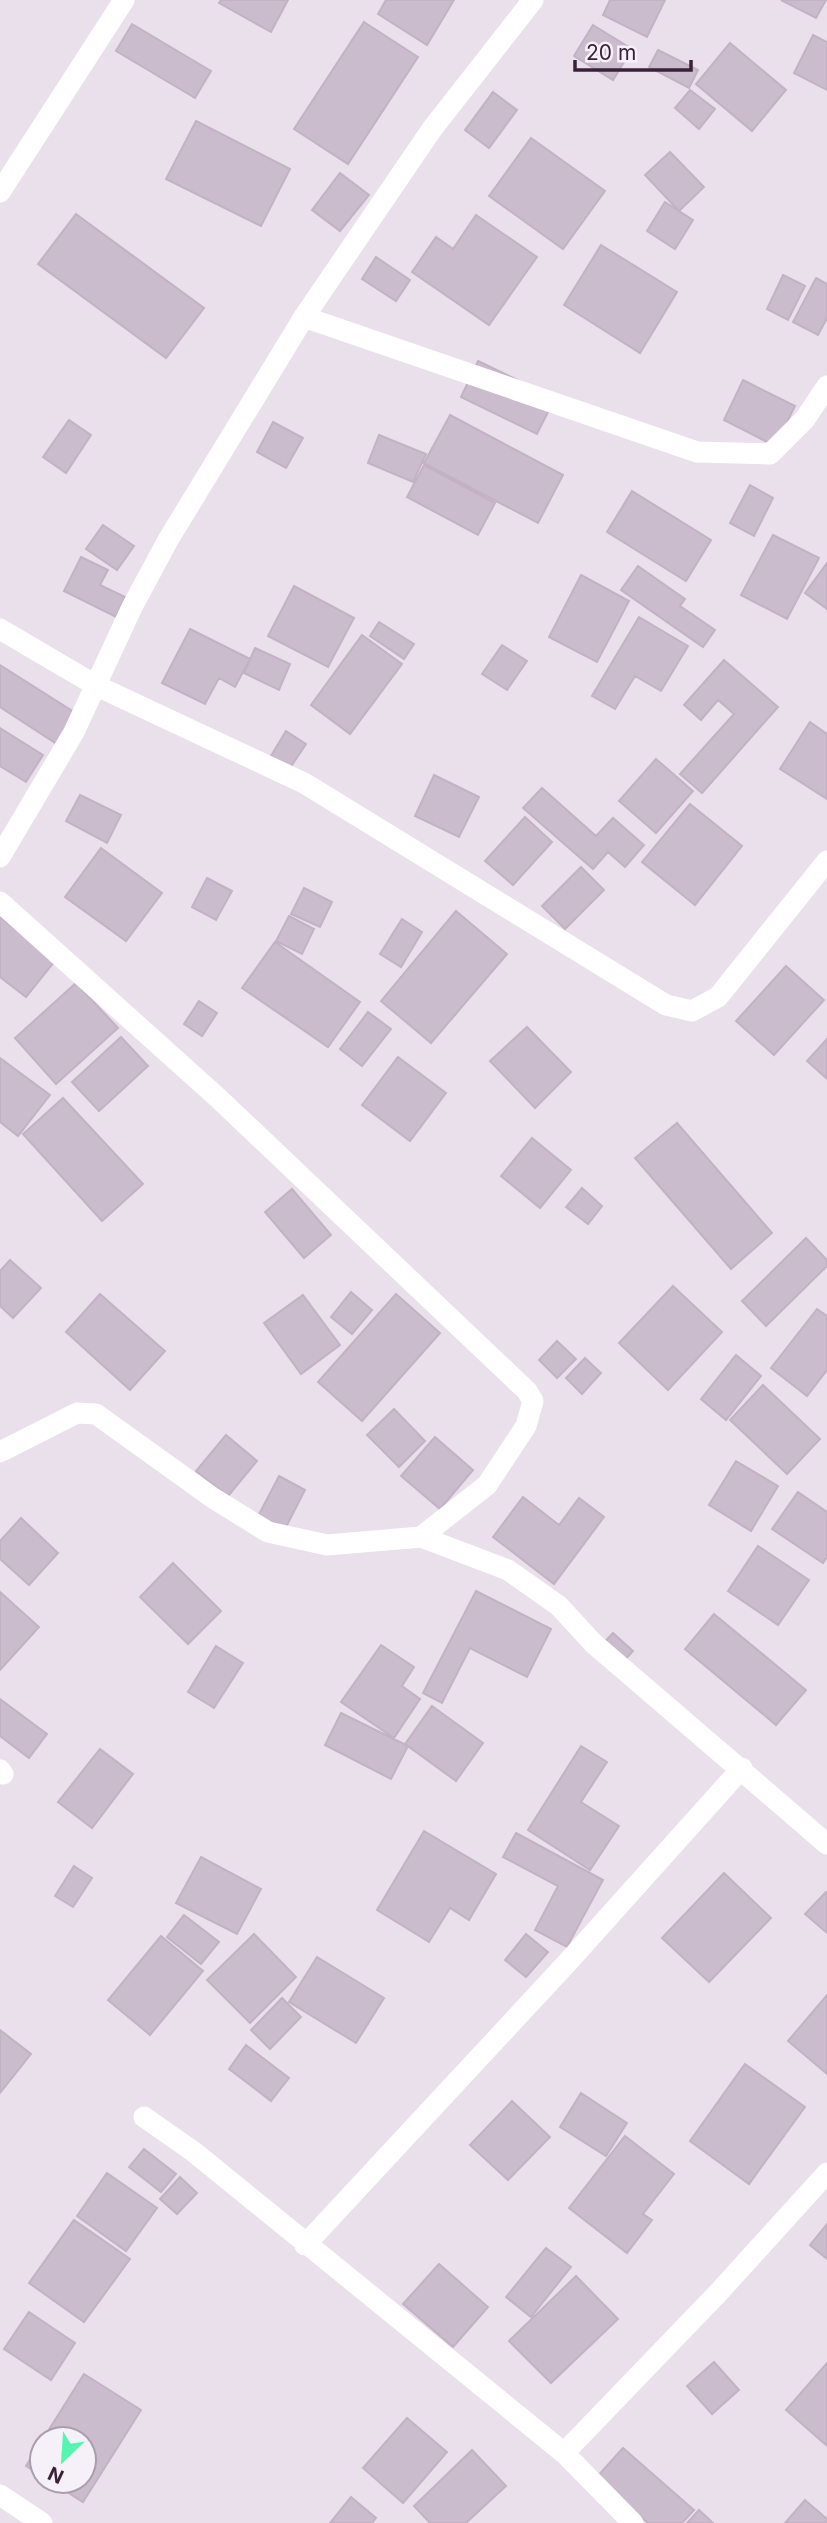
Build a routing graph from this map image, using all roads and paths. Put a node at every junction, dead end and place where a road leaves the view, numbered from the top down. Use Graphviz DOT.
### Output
graph roads {
  1 [pos="124,0"];
  2 [pos="533,0"];
  3 [pos="0,192"];
  4 [pos="304,317"];
  5 [pos="827,386"];
  6 [pos="0,629"];
  7 [pos="97,686"];
  8 [pos="0,857"];
  9 [pos="827,861"];
  10 [pos="0,902"];
  11 [pos="0,1452"];
  12 [pos="421,1537"];
  13 [pos="742,1768"];
  14 [pos="827,1844"];
  15 [pos="144,2117"];
  16 [pos="827,2173"];
  17 [pos="305,2245"];
  18 [pos="564,2453"];
  19 [pos="0,2496"];
  20 [pos="42,2523"];
  21 [pos="633,2523"];
  1 -- 3 [label="street"];
  2 -- 4 [label="street"];
  4 -- 5 [label="street"];
  4 -- 7 [label="street"];
  6 -- 7 [label="street"];
  7 -- 8 [label="street"];
  7 -- 9 [label="street"];
  10 -- 12 [label="street"];
  11 -- 12 [label="street"];
  12 -- 13 [label="street"];
  13 -- 14 [label="street"];
  13 -- 17 [label="street"];
  15 -- 17 [label="street"];
  16 -- 18 [label="street"];
  17 -- 18 [label="street"];
  18 -- 21 [label="street"];
  19 -- 20 [label="street"];
}
